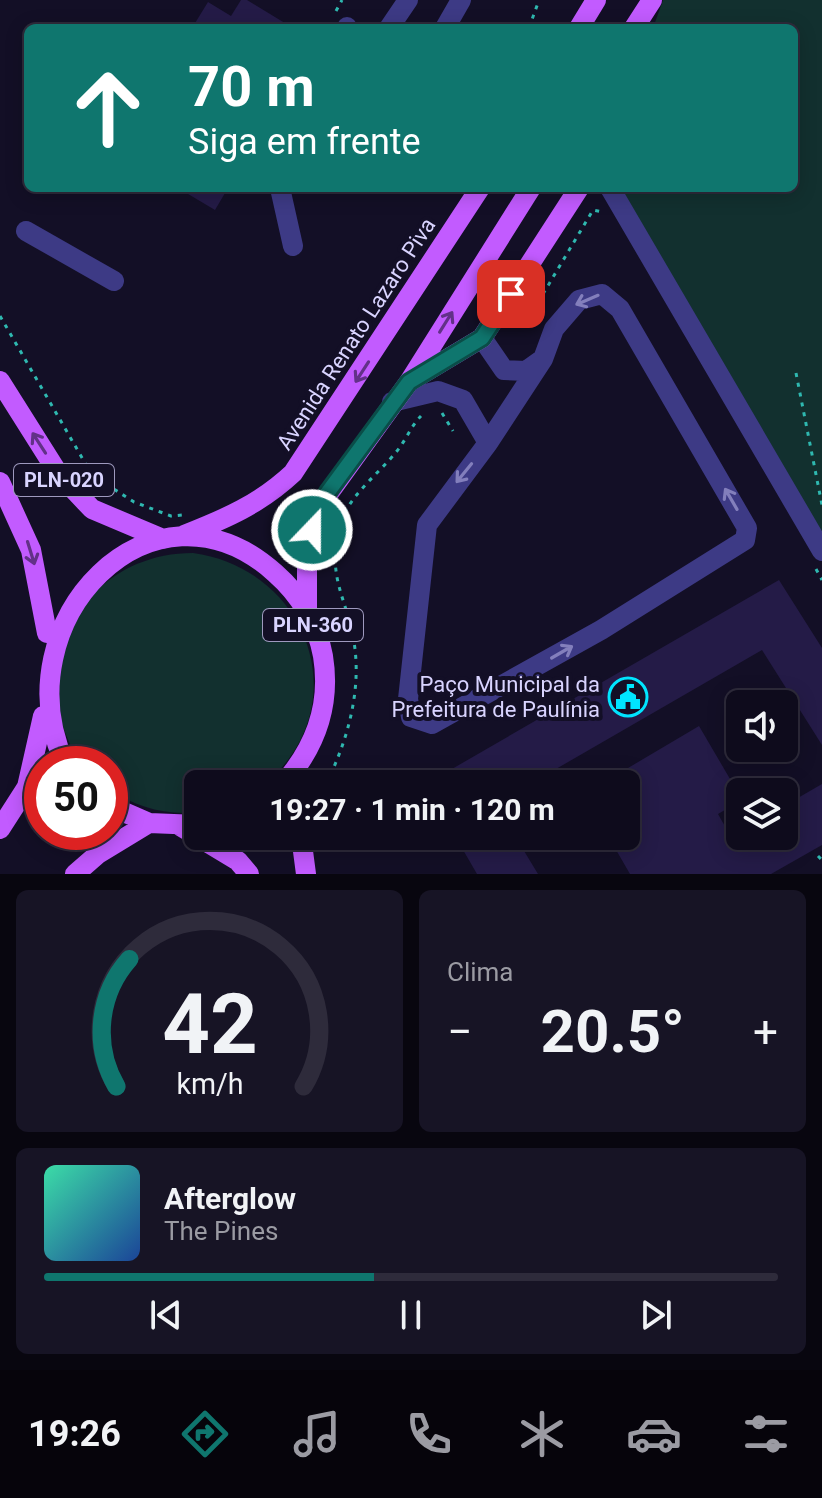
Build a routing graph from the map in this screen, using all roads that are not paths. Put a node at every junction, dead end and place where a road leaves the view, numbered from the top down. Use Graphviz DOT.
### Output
graph roads {
  1 [pos="408,0"];
  2 [pos="461,0"];
  3 [pos="596,0"];
  4 [pos="652,0"];
  5 [pos="663,0"];
  6 [pos="392,24"];
  7 [pos="447,24"];
  8 [pos="581,24"];
  9 [pos="637,24"];
  10 [pos="654,24"];
  11 [pos="283,192"];
  12 [pos="477,192"];
  13 [pos="528,192"];
  14 [pos="594,192"];
  15 [pos="598,192"];
  16 [pos="26,231"];
  17 [pos="293,246"];
  18 [pos="114,281"];
  19 [pos="482,338"];
  20 [pos="543,359"];
  21 [pos="0,381"];
  22 [pos="409,382"];
  23 [pos="392,402"];
  24 [pos="488,443"];
  25 [pos="0,482"];
  26 [pos="170,538"];
  27 [pos="818,558"];
  28 [pos="307,610"];
  29 [pos="47,633"];
  30 [pos="43,716"];
  31 [pos="53,746"];
  32 [pos="300,770"];
  33 [pos="128,814"];
  34 [pos="149,823"];
  35 [pos="184,826"];
  36 [pos="0,829"];
  37 [pos="223,850"];
  38 [pos="303,850"];
  39 [pos="75,874"];
  40 [pos="249,874"];
  41 [pos="306,874"];
  1 -- 6 [label="street"];
  2 -- 7 [label="street"];
  3 -- 8 [label="main road"];
  4 -- 9 [label="main road"];
  5 -- 10 [label="main road"];
  11 -- 17 [label="street"];
  12 -- 26 [label="main road, Avenida Renato Lazaro Piva / PLN-360, one-way"];
  22 -- 13 [label="main road, PLN-360, one-way"];
  14 -- 19 [label="main road"];
  15 -- 27 [label="street"];
  16 -- 18 [label="street"];
  19 -- 20 [label="street"];
  19 -- 22 [label="main road"];
  20 -- 24 [label="street"];
  24 -- 20 [label="street, one-way"];
  26 -- 21 [label="main road, PLN-020, one-way"];
  22 -- 23 [label="main road, PLN-360"];
  23 -- 24 [label="street"];
  23 -- 28 [label="main road, PLN-360"];
  25 -- 29 [label="main road, PLN-020, one-way"];
  26 -- 28 [label="main road, PLN-360"];
  26 -- 29 [label="main road, PLN-360"];
  28 -- 32 [label="main road, PLN-360"];
  29 -- 30 [label="main road, PLN-360"];
  30 -- 31 [label="main road, PLN-360"];
  30 -- 36 [label="main road, PLN-360"];
  33 -- 34 [label="main road"];
  34 -- 35 [label="main road"];
  34 -- 39 [label="main road"];
  37 -- 40 [label="main road"];
  38 -- 41 [label="main road"];
}
